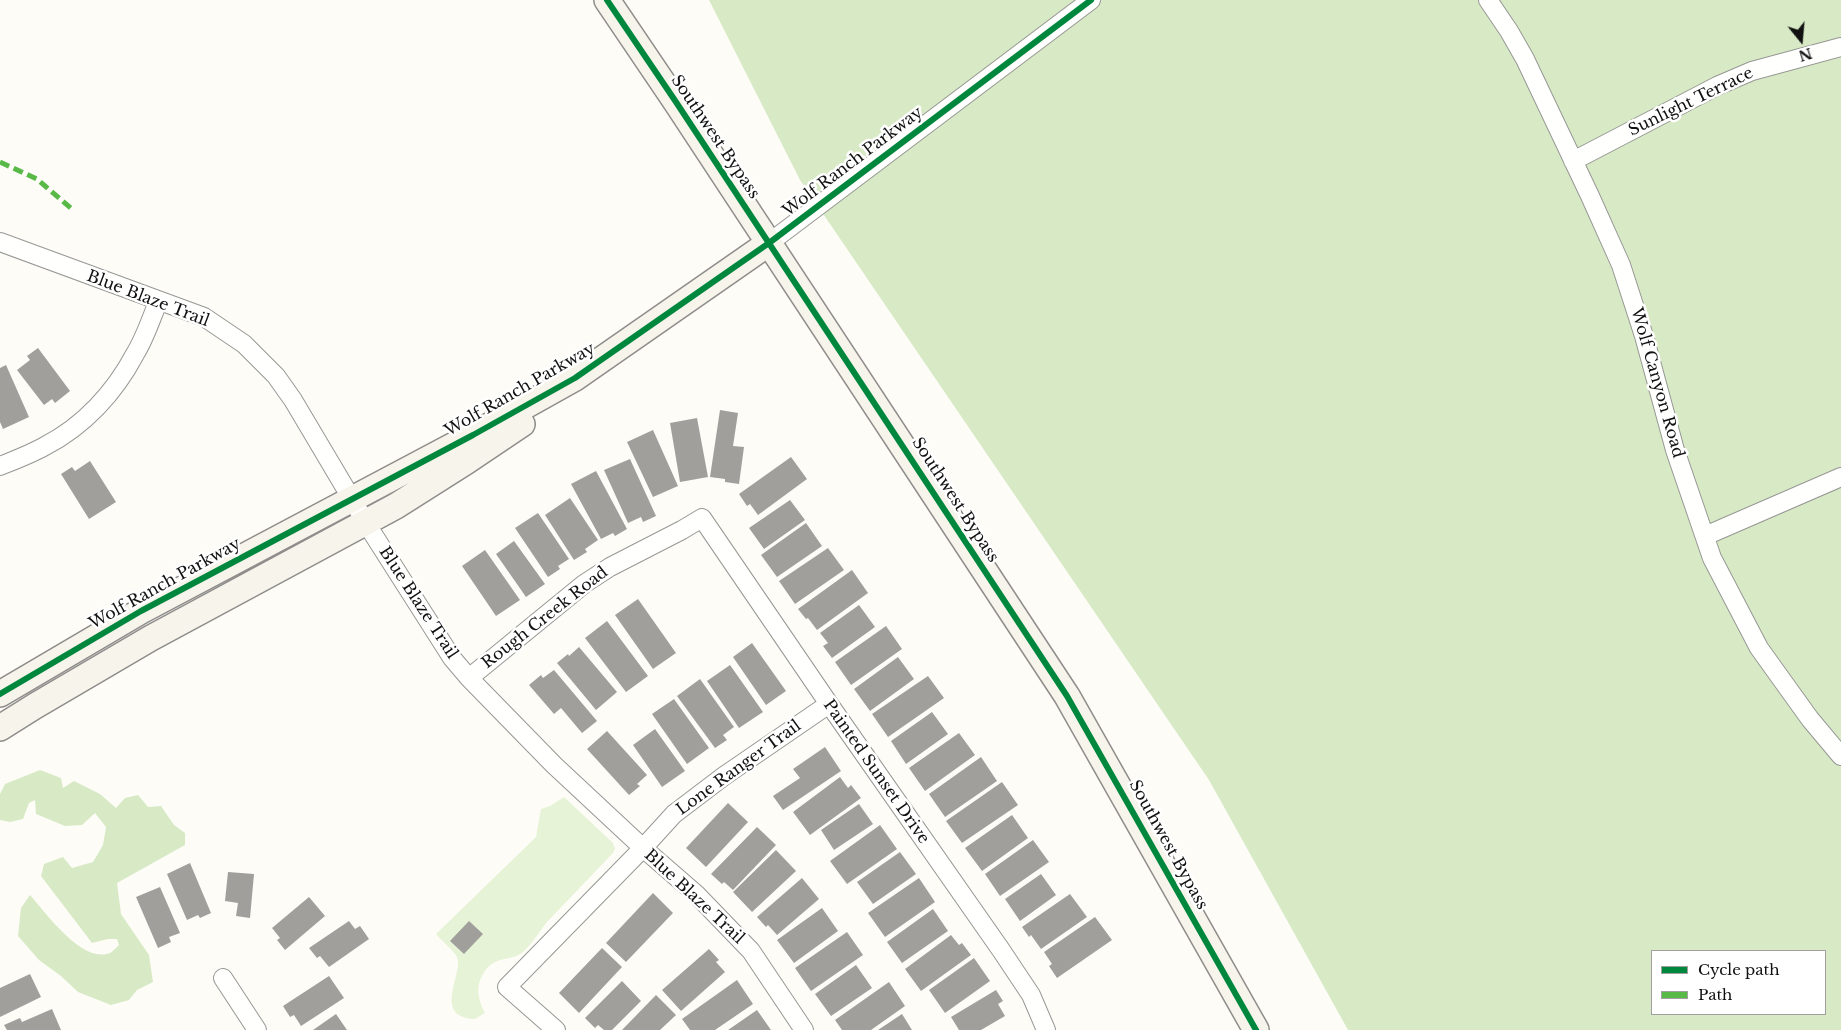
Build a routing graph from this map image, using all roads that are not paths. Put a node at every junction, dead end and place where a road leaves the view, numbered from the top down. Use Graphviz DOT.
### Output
graph roads {
  1 [pos="607,0"];
  2 [pos="1091,0"];
  3 [pos="1488,0"];
  4 [pos="1841,47"];
  5 [pos="1573,161"];
  6 [pos="0,242"];
  7 [pos="769,243"];
  8 [pos="158,302"];
  9 [pos="574,378"];
  10 [pos="0,466"];
  11 [pos="1841,477"];
  12 [pos="353,498"];
  13 [pos="702,518"];
  14 [pos="366,523"];
  15 [pos="1704,536"];
  16 [pos="469,678"];
  17 [pos="0,694"];
  18 [pos="829,704"];
  19 [pos="0,728"];
  20 [pos="1841,756"];
  21 [pos="643,848"];
  22 [pos="223,978"];
  23 [pos="257,1030"];
  24 [pos="556,1030"];
  25 [pos="804,1030"];
  26 [pos="1046,1030"];
  27 [pos="1256,1030"];
  1 -- 7 [label="street, Southwest Bypass"];
  2 -- 7 [label="street, Wolf Ranch Parkway"];
  3 -- 5 [label="street, Wolf Canyon Road"];
  4 -- 5 [label="street, Sunlight Terrace"];
  5 -- 15 [label="street, Wolf Canyon Road"];
  6 -- 8 [label="street, Blue Blaze Trail"];
  7 -- 9 [label="street, Wolf Ranch Parkway"];
  7 -- 27 [label="street, Southwest Bypass"];
  8 -- 10 [label="street"];
  8 -- 12 [label="street, Blue Blaze Trail"];
  9 -- 12 [label="street, Wolf Ranch Parkway"];
  9 -- 14 [label="street, Wolf Ranch Parkway"];
  11 -- 15 [label="street"];
  12 -- 14 [label="street, Blue Blaze Trail"];
  12 -- 17 [label="street, Wolf Ranch Parkway"];
  13 -- 16 [label="street, Rough Creek Road"];
  13 -- 18 [label="street, Painted Sunset Drive"];
  14 -- 16 [label="street, Blue Blaze Trail"];
  14 -- 19 [label="street, Wolf Ranch Parkway"];
  15 -- 20 [label="street, Wolf Canyon Road"];
  16 -- 21 [label="street, Blue Blaze Trail"];
  18 -- 21 [label="street, Lone Ranger Trail"];
  18 -- 26 [label="street, Painted Sunset Drive"];
  21 -- 24 [label="street, Lone Ranger Trail"];
  21 -- 25 [label="street, Blue Blaze Trail"];
  22 -- 23 [label="street"];
}
